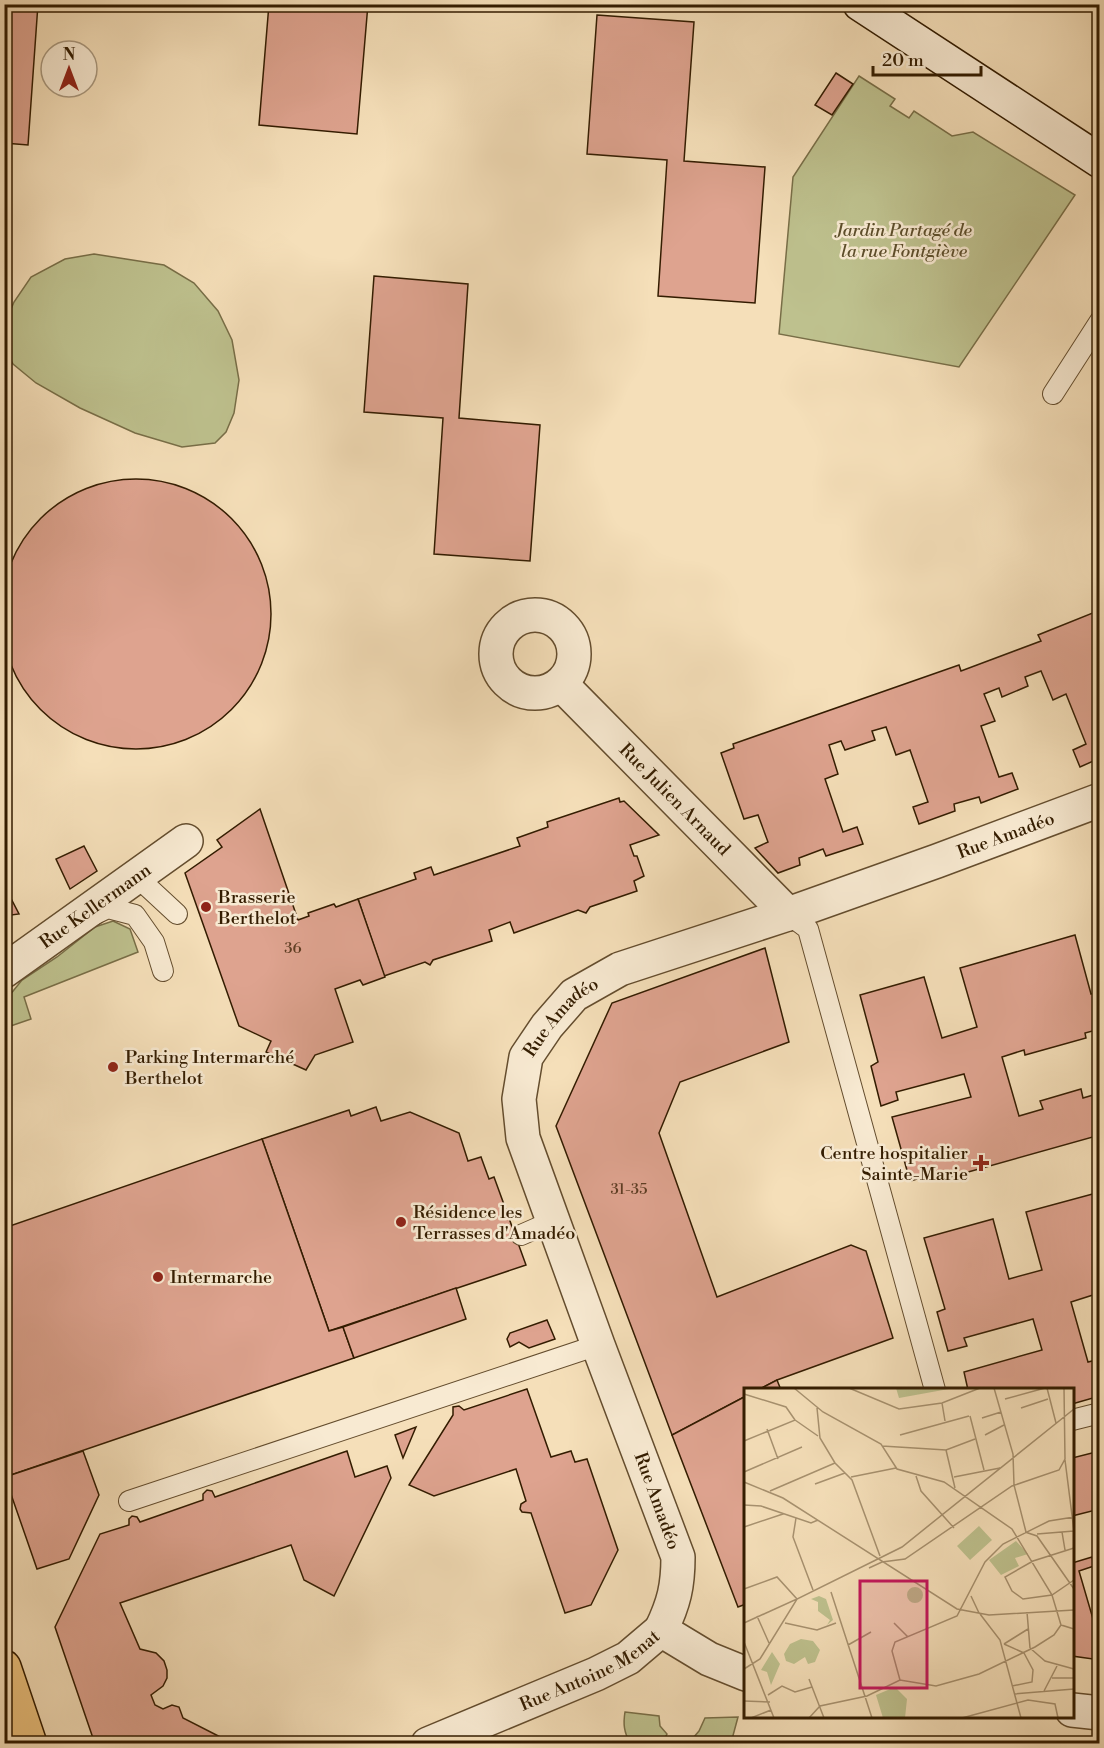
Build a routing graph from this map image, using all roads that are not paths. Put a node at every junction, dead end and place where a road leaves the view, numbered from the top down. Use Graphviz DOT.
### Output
graph roads {
  1 [pos="860,4"];
  2 [pos="1100,161"];
  3 [pos="1100,321"];
  4 [pos="1053,394"];
  5 [pos="561,684"];
  6 [pos="1100,800"];
  7 [pos="186,841"];
  8 [pos="136,876"];
  9 [pos="177,914"];
  10 [pos="788,914"];
  11 [pos="66,927"];
  12 [pos="4,970"];
  13 [pos="163,971"];
  14 [pos="553,1221"];
  15 [pos="521,1234"];
  16 [pos="598,1345"];
  17 [pos="935,1388"];
  18 [pos="1100,1413"];
  19 [pos="1074,1420"];
  20 [pos="129,1501"];
  21 [pos="661,1630"];
  22 [pos="4,1667"];
  23 [pos="744,1673"];
  24 [pos="1074,1710"];
  25 [pos="1100,1713"];
  26 [pos="4,1725"];
  27 [pos="11,1743"];
  28 [pos="30,1743"];
  29 [pos="428,1743"];
  1 -- 2 [label="street"];
  3 -- 4 [label="lane"];
  5 -- 10 [label="street, Rue Julien Arnaud"];
  6 -- 10 [label="street, Rue Amadéo"];
  7 -- 8 [label="street, Rue Kellermann"];
  8 -- 9 [label="lane"];
  8 -- 11 [label="street, Rue Kellermann"];
  10 -- 14 [label="street, Rue Amadéo"];
  10 -- 17 [label="lane"];
  11 -- 12 [label="street, Rue Kellermann"];
  11 -- 13 [label="lane"];
  14 -- 15 [label="lane"];
  14 -- 16 [label="street, Rue Amadéo"];
  16 -- 20 [label="lane"];
  16 -- 21 [label="street, Rue Amadéo"];
  18 -- 19 [label="lane"];
  21 -- 23 [label="street, Rue Antoine Menat"];
  21 -- 29 [label="street, Rue Antoine Menat"];
  22 -- 28 [label="main road"];
  24 -- 25 [label="street"];
  26 -- 27 [label="lane"];
}
